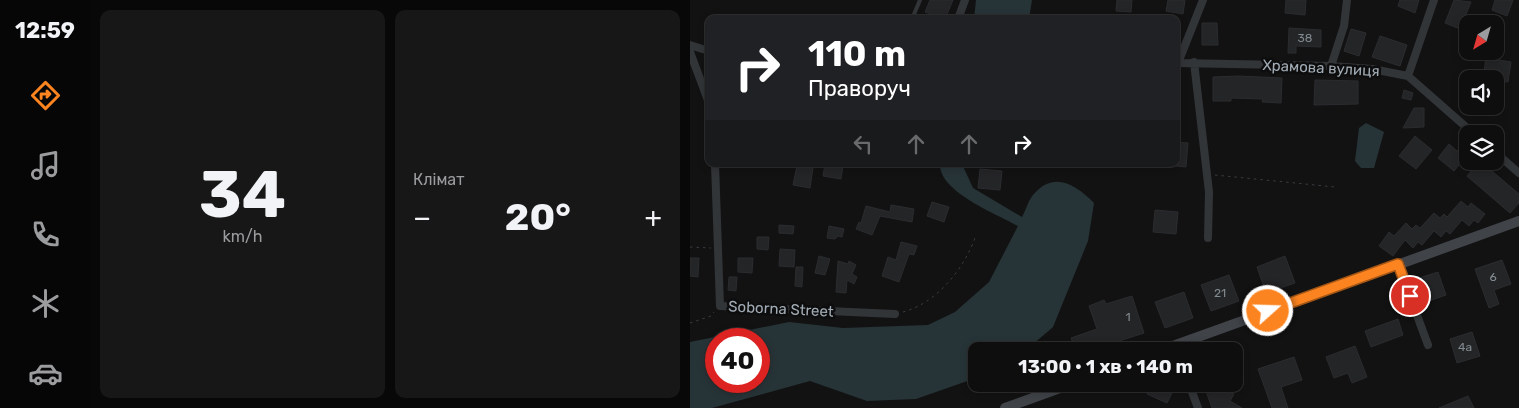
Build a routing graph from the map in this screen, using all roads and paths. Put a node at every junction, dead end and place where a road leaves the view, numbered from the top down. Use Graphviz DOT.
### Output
graph roads {
  1 [pos="920,0"];
  2 [pos="958,0"];
  3 [pos="965,0"];
  4 [pos="1203,0"];
  5 [pos="1347,0"];
  6 [pos="1434,0"];
  7 [pos="962,8"];
  8 [pos="914,15"];
  9 [pos="959,15"];
  10 [pos="690,45"];
  11 [pos="705,50"];
  12 [pos="690,52"];
  13 [pos="1180,56"];
  14 [pos="1194,62"];
  15 [pos="1180,63"];
  16 [pos="1331,66"];
  17 [pos="1408,76"];
  18 [pos="705,92"];
  19 [pos="1464,125"];
  20 [pos="1504,160"];
  21 [pos="715,167"];
  22 [pos="1206,174"];
  23 [pos="1519,174"];
  24 [pos="1335,187"];
  25 [pos="1519,221"];
  26 [pos="976,235"];
  27 [pos="1208,238"];
  28 [pos="690,247"];
  29 [pos="719,249"];
  30 [pos="1398,264"];
  31 [pos="720,306"];
  32 [pos="895,314"];
  33 [pos="690,323"];
  34 [pos="1193,342"];
  35 [pos="1428,345"];
  36 [pos="1049,392"];
  37 [pos="1192,392"];
  38 [pos="1005,408"];
  39 [pos="1198,408"];
  1 -- 8 [label="lane"];
  2 -- 7 [label="lane"];
  3 -- 7 [label="street"];
  4 -- 13 [label="street"];
  5 -- 16 [label="street"];
  6 -- 17 [label="street"];
  7 -- 9 [label="street"];
  10 -- 11 [label="street"];
  12 -- 18 [label="street"];
  14 -- 15 [label="street, Храмова вулиця"];
  14 -- 16 [label="street, Храмова вулиця"];
  14 -- 22 [label="street"];
  16 -- 17 [label="street, Храмова вулиця"];
  17 -- 19 [label="street, Храмова вулиця"];
  20 -- 23 [label="street"];
  21 -- 29 [label="street, Soborna Street"];
  22 -- 24 [label="path"];
  22 -- 27 [label="street"];
  25 -- 30 [label="street"];
  26 -- 32 [label="path"];
  28 -- 29 [label="path"];
  29 -- 31 [label="street, Soborna Street"];
  30 -- 34 [label="street"];
  30 -- 35 [label="street"];
  31 -- 32 [label="street, Soborna Street"];
  31 -- 33 [label="path"];
  36 -- 38 [label="street"];
  37 -- 39 [label="street"];
}
